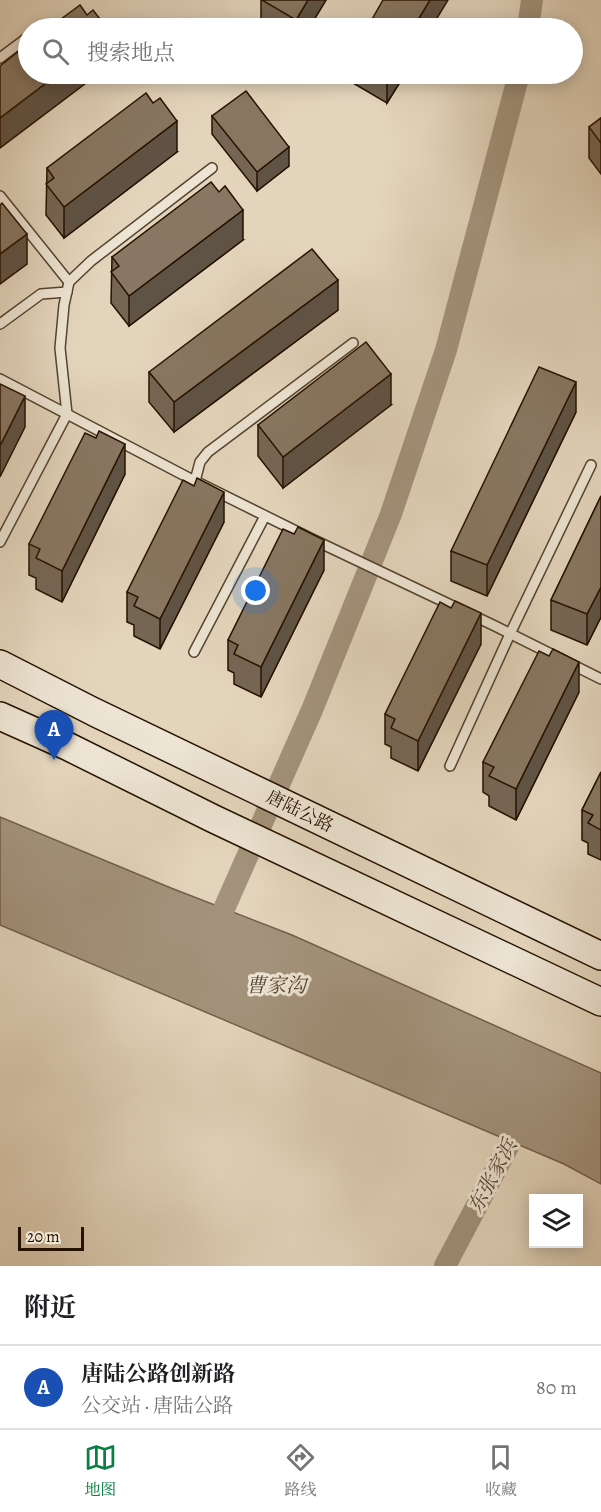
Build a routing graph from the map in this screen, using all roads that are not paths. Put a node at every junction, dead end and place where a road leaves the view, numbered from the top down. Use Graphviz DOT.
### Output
graph roads {
  1 [pos="18,44"];
  2 [pos="0,58"];
  3 [pos="212,168"];
  4 [pos="0,196"];
  5 [pos="68,287"];
  6 [pos="0,324"];
  7 [pos="353,343"];
  8 [pos="0,379"];
  9 [pos="67,414"];
  10 [pos="591,465"];
  11 [pos="195,482"];
  12 [pos="265,516"];
  13 [pos="0,542"];
  14 [pos="510,634"];
  15 [pos="194,652"];
  16 [pos="0,664"];
  17 [pos="601,679"];
  18 [pos="0,716"];
  19 [pos="450,766"];
  20 [pos="601,956"];
  21 [pos="601,1002"];
  1 -- 2 [label="lane"];
  3 -- 5 [label="lane"];
  4 -- 5 [label="lane"];
  5 -- 6 [label="lane"];
  5 -- 9 [label="lane"];
  7 -- 11 [label="lane"];
  8 -- 9 [label="lane"];
  9 -- 11 [label="lane"];
  9 -- 13 [label="lane"];
  10 -- 14 [label="lane"];
  11 -- 12 [label="lane"];
  12 -- 14 [label="lane"];
  12 -- 15 [label="lane"];
  14 -- 17 [label="lane"];
  14 -- 19 [label="lane"];
  16 -- 20 [label="main road, 唐陆公路"];
  18 -- 21 [label="main road"];
}
